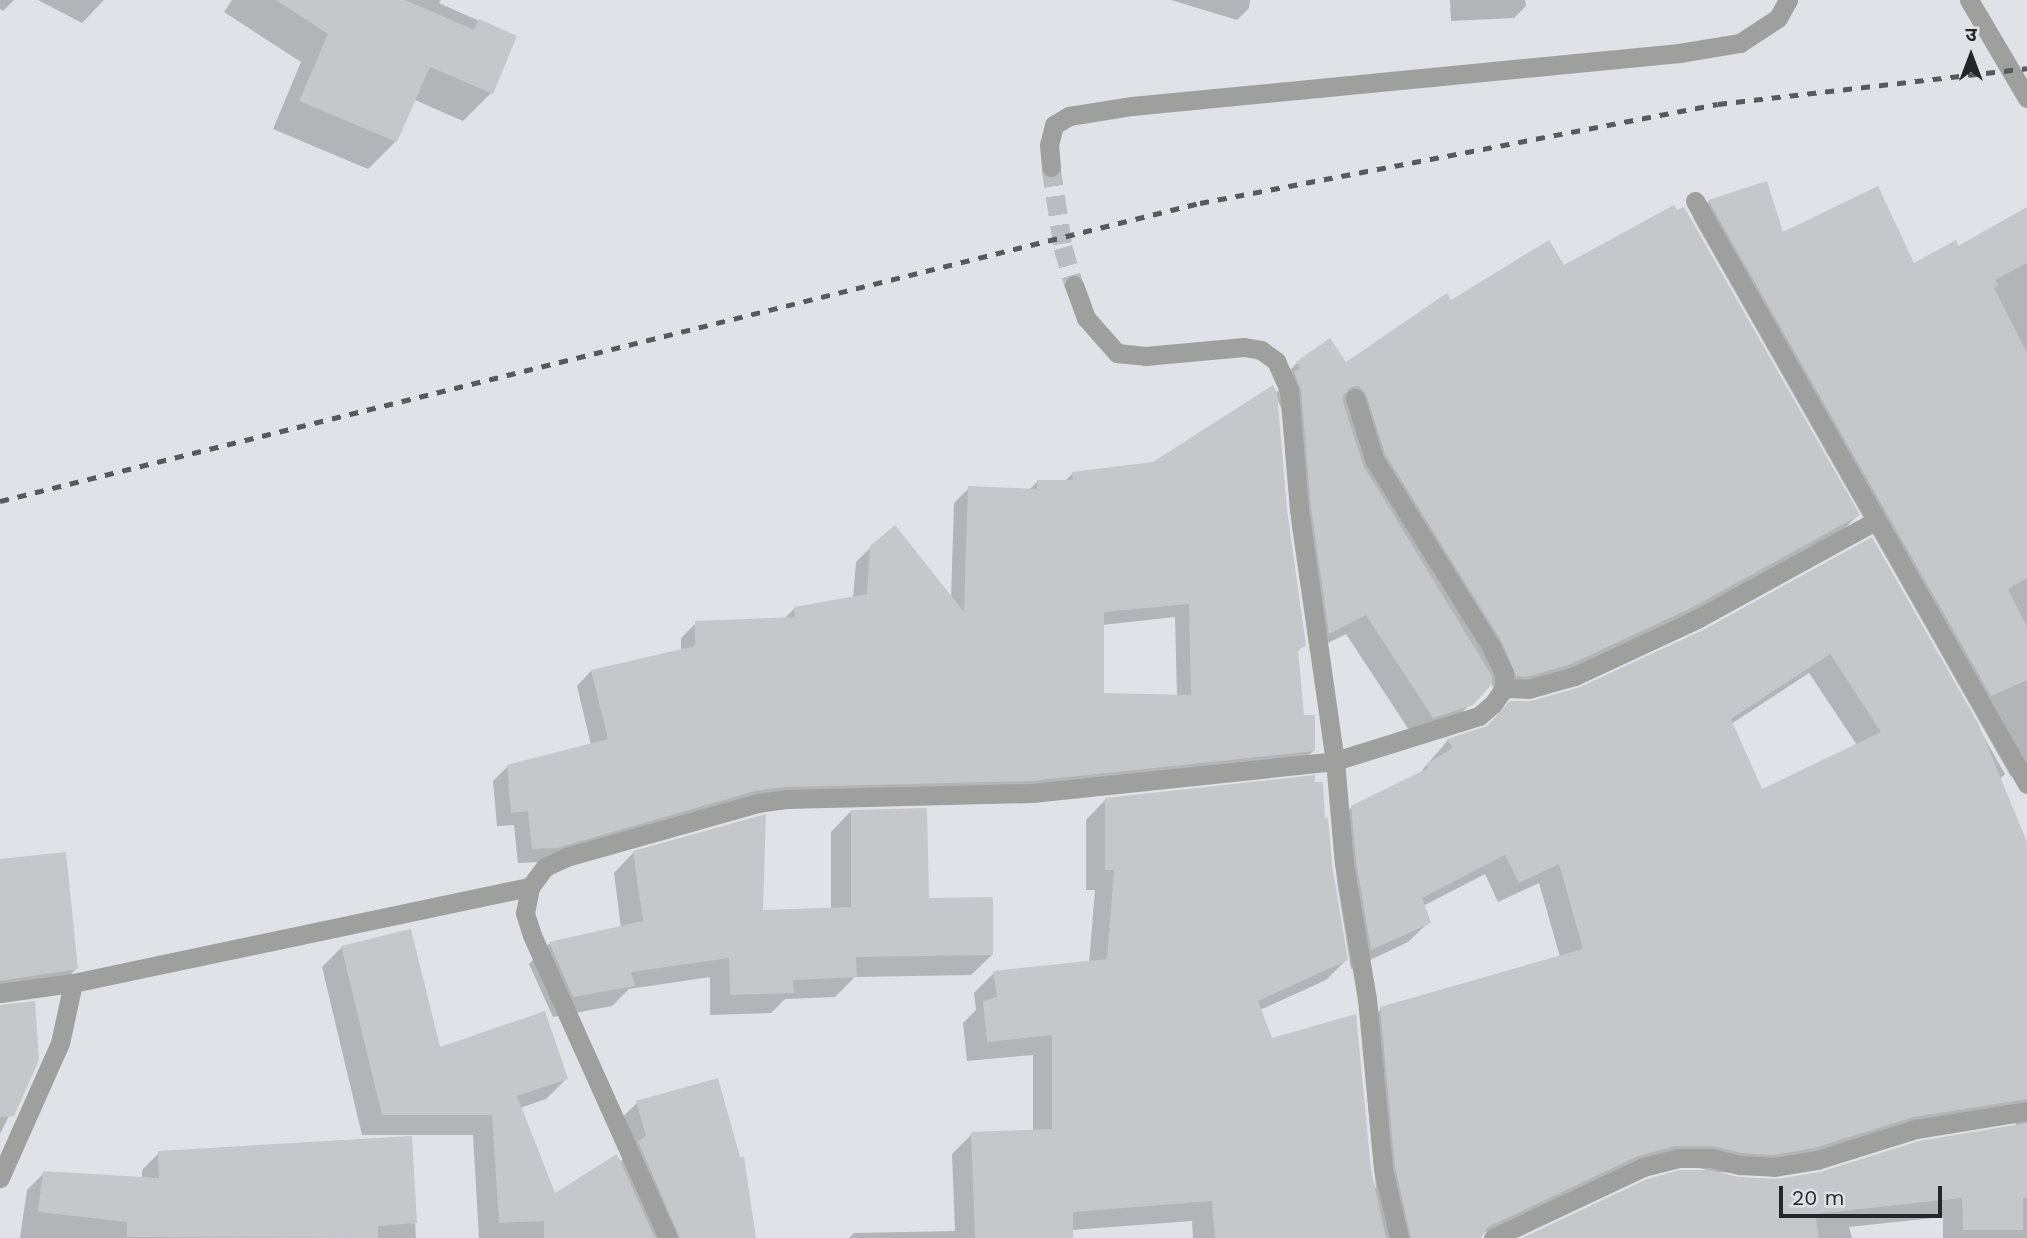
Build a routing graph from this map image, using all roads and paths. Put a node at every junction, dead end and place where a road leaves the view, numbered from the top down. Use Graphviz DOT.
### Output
graph roads {
  1 [pos="1788,0"];
  2 [pos="1969,0"];
  3 [pos="2027,98"];
  4 [pos="1051,167"];
  5 [pos="1695,201"];
  6 [pos="1074,285"];
  7 [pos="1355,398"];
  8 [pos="1877,520"];
  9 [pos="1504,688"];
  10 [pos="1335,761"];
  11 [pos="2027,784"];
  12 [pos="530,887"];
  13 [pos="74,983"];
  14 [pos="0,993"];
  15 [pos="2027,1111"];
  16 [pos="0,1178"];
  17 [pos="668,1238"];
  18 [pos="1399,1238"];
  19 [pos="1493,1238"];
  1 -- 4 [label="street"];
  2 -- 3 [label="street"];
  5 -- 8 [label="street"];
  6 -- 10 [label="street"];
  7 -- 9 [label="street"];
  8 -- 9 [label="street"];
  8 -- 11 [label="street"];
  9 -- 10 [label="street"];
  10 -- 12 [label="street"];
  10 -- 18 [label="street"];
  12 -- 13 [label="street"];
  12 -- 17 [label="street"];
  13 -- 14 [label="street"];
  13 -- 16 [label="street"];
  15 -- 19 [label="street"];
}
